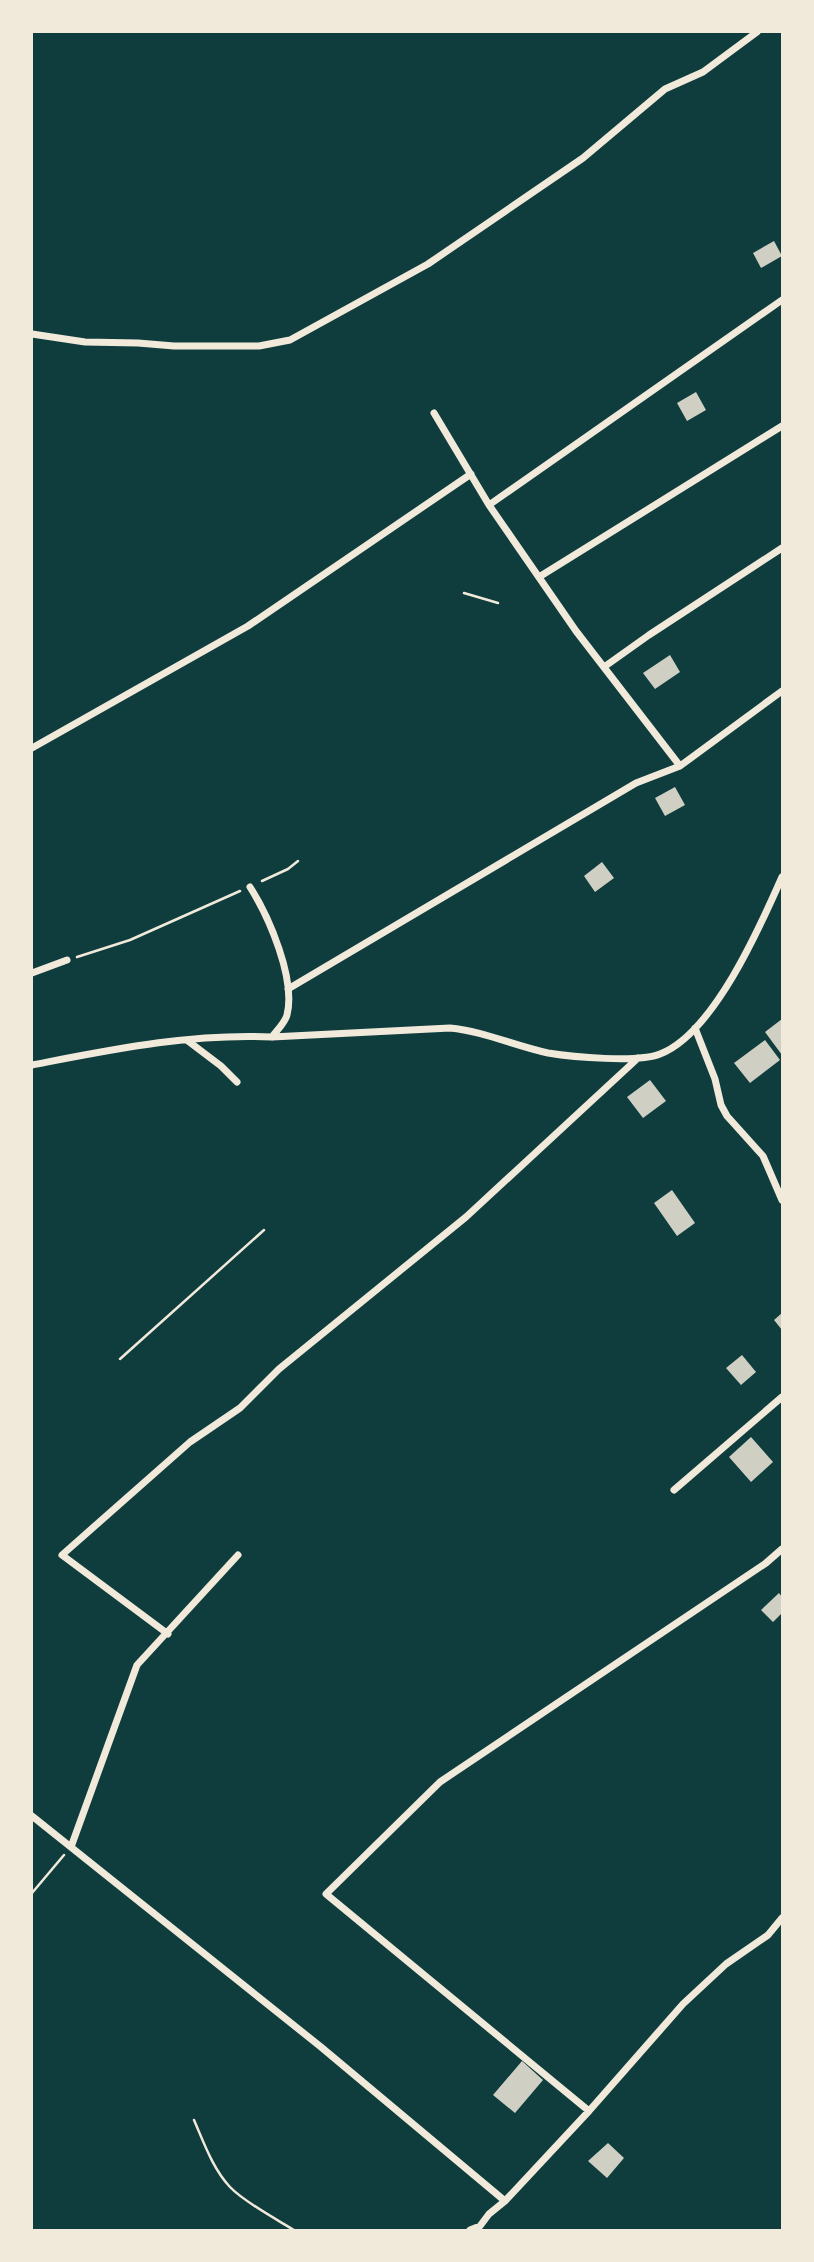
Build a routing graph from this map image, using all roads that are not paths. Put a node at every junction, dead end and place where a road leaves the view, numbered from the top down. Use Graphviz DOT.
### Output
graph roads {
  1 [pos="757,32"];
  2 [pos="782,300"];
  3 [pos="32,334"];
  4 [pos="434,413"];
  5 [pos="782,426"];
  6 [pos="471,474"];
  7 [pos="489,505"];
  8 [pos="782,548"];
  9 [pos="539,577"];
  10 [pos="604,667"];
  11 [pos="782,691"];
  12 [pos="32,748"];
  13 [pos="680,766"];
  14 [pos="782,877"];
  15 [pos="250,887"];
  16 [pos="67,960"];
  17 [pos="32,973"];
  18 [pos="288,989"];
  19 [pos="695,1028"];
  20 [pos="271,1037"];
  21 [pos="187,1040"];
  22 [pos="638,1058"];
  23 [pos="32,1065"];
  24 [pos="237,1082"];
  25 [pos="782,1200"];
  26 [pos="782,1397"];
  27 [pos="674,1490"];
  28 [pos="782,1549"];
  29 [pos="238,1555"];
  30 [pos="168,1634"];
  31 [pos="32,1816"];
  32 [pos="71,1847"];
  33 [pos="782,1918"];
  34 [pos="589,2111"];
  35 [pos="505,2201"];
  36 [pos="470,2231"];
  1 -- 3 [label="street"];
  2 -- 7 [label="street"];
  4 -- 6 [label="street"];
  5 -- 9 [label="street"];
  6 -- 7 [label="street"];
  6 -- 12 [label="street"];
  7 -- 9 [label="street"];
  8 -- 10 [label="street"];
  9 -- 10 [label="street"];
  10 -- 13 [label="street"];
  11 -- 13 [label="street"];
  13 -- 18 [label="street"];
  14 -- 19 [label="street"];
  15 -- 18 [label="street"];
  16 -- 17 [label="street"];
  18 -- 20 [label="street"];
  19 -- 22 [label="street"];
  19 -- 25 [label="street"];
  20 -- 21 [label="street"];
  20 -- 22 [label="street"];
  21 -- 23 [label="street"];
  21 -- 24 [label="street"];
  22 -- 30 [label="street"];
  26 -- 27 [label="street"];
  28 -- 34 [label="street"];
  29 -- 30 [label="street"];
  30 -- 32 [label="street"];
  31 -- 32 [label="street"];
  32 -- 35 [label="street"];
  33 -- 34 [label="street"];
  34 -- 35 [label="street"];
  35 -- 36 [label="street"];
}
